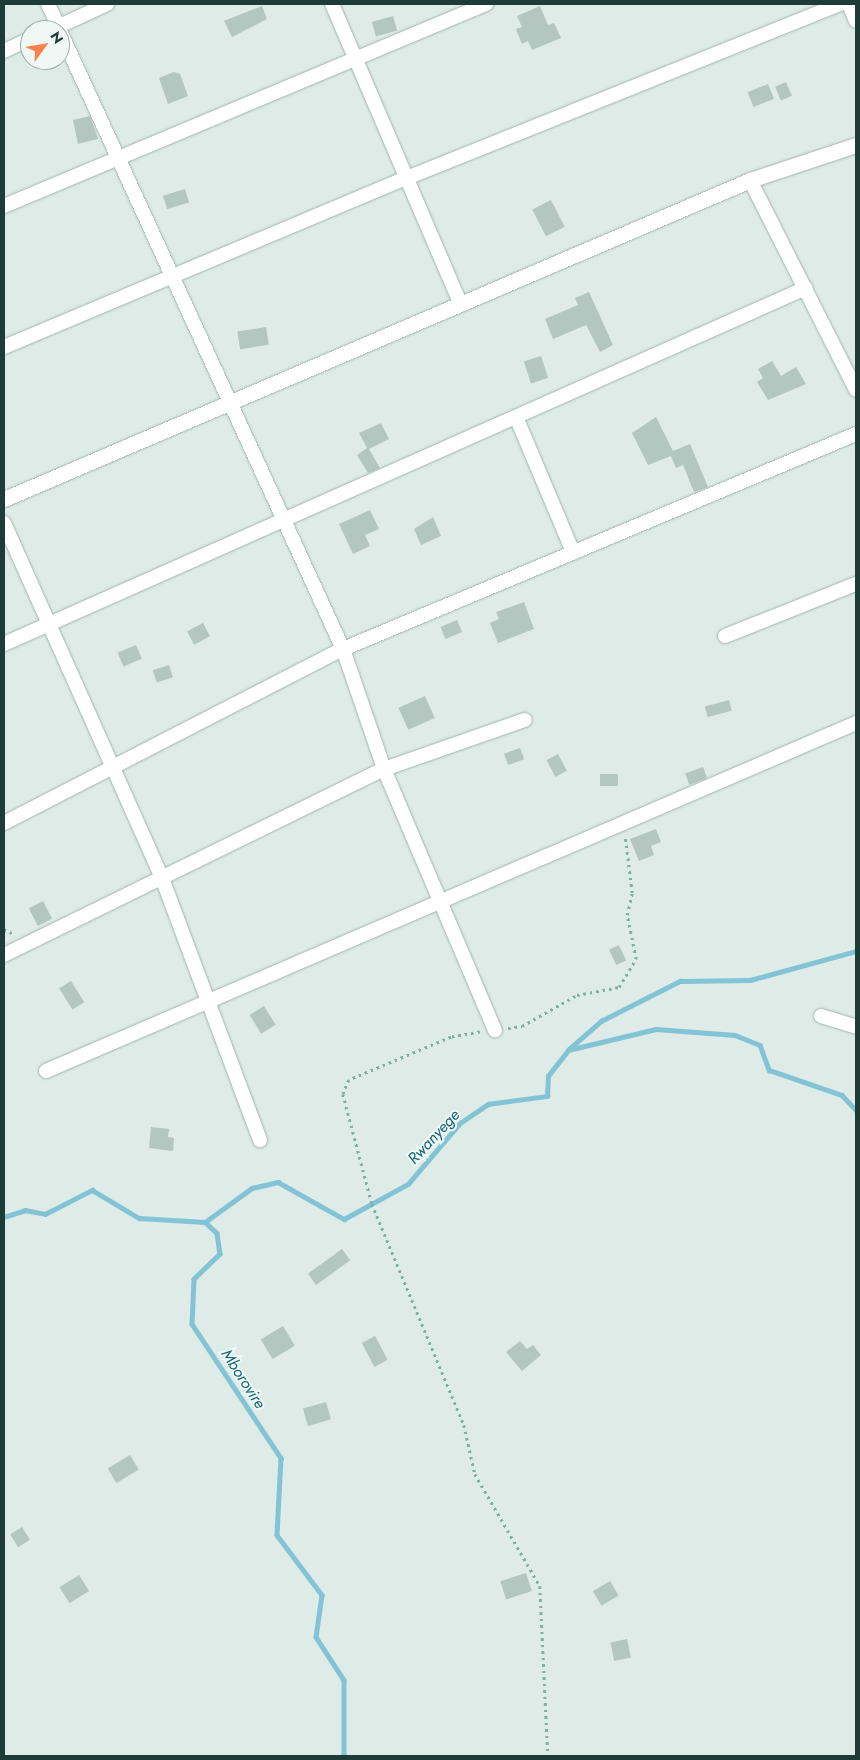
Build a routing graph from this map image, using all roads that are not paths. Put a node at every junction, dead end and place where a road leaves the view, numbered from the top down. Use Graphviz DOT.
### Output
graph roads {
  1 [pos="48,4"];
  2 [pos="107,4"];
  3 [pos="332,4"];
  4 [pos="486,4"];
  5 [pos="840,4"];
  6 [pos="849,4"];
  7 [pos="54,20"];
  8 [pos="856,21"];
  9 [pos="70,22"];
  10 [pos="20,44"];
  11 [pos="4,51"];
  12 [pos="70,55"];
  13 [pos="356,59"];
  14 [pos="856,145"];
  15 [pos="120,157"];
  16 [pos="407,178"];
  17 [pos="750,180"];
  18 [pos="4,206"];
  19 [pos="171,278"];
  20 [pos="806,288"];
  21 [pos="461,305"];
  22 [pos="4,347"];
  23 [pos="856,390"];
  24 [pos="230,405"];
  25 [pos="516,417"];
  26 [pos="856,434"];
  27 [pos="4,499"];
  28 [pos="284,519"];
  29 [pos="4,523"];
  30 [pos="573,552"];
  31 [pos="856,584"];
  32 [pos="49,624"];
  33 [pos="725,636"];
  34 [pos="4,644"];
  35 [pos="343,649"];
  36 [pos="525,720"];
  37 [pos="856,723"];
  38 [pos="112,765"];
  39 [pos="384,769"];
  40 [pos="4,823"];
  41 [pos="162,878"];
  42 [pos="441,905"];
  43 [pos="4,955"];
  44 [pos="210,1004"];
  45 [pos="821,1016"];
  46 [pos="856,1027"];
  47 [pos="495,1030"];
  48 [pos="46,1071"];
  49 [pos="260,1140"];
  1 -- 7 [label="street"];
  2 -- 9 [label="street"];
  3 -- 13 [label="street"];
  4 -- 13 [label="street"];
  5 -- 16 [label="street"];
  6 -- 8 [label="street"];
  10 -- 11 [label="street"];
  12 -- 15 [label="street"];
  13 -- 15 [label="street"];
  13 -- 16 [label="street"];
  14 -- 17 [label="street"];
  15 -- 18 [label="street"];
  15 -- 19 [label="street"];
  16 -- 19 [label="street"];
  16 -- 21 [label="street"];
  17 -- 20 [label="street"];
  17 -- 21 [label="street"];
  19 -- 22 [label="street"];
  19 -- 24 [label="street"];
  20 -- 23 [label="street"];
  20 -- 25 [label="street"];
  21 -- 24 [label="street"];
  24 -- 27 [label="street"];
  24 -- 28 [label="street"];
  25 -- 28 [label="street"];
  25 -- 30 [label="street"];
  26 -- 30 [label="street"];
  28 -- 32 [label="street"];
  28 -- 35 [label="street"];
  29 -- 32 [label="street"];
  30 -- 35 [label="street"];
  31 -- 33 [label="street"];
  32 -- 34 [label="street"];
  32 -- 38 [label="street"];
  35 -- 38 [label="street"];
  35 -- 39 [label="street"];
  36 -- 39 [label="street"];
  37 -- 42 [label="street"];
  38 -- 40 [label="street"];
  38 -- 41 [label="street"];
  39 -- 41 [label="street"];
  39 -- 42 [label="street"];
  41 -- 43 [label="street"];
  41 -- 44 [label="street"];
  42 -- 44 [label="street"];
  42 -- 47 [label="street"];
  44 -- 48 [label="street"];
  44 -- 49 [label="street"];
  45 -- 46 [label="street"];
}
